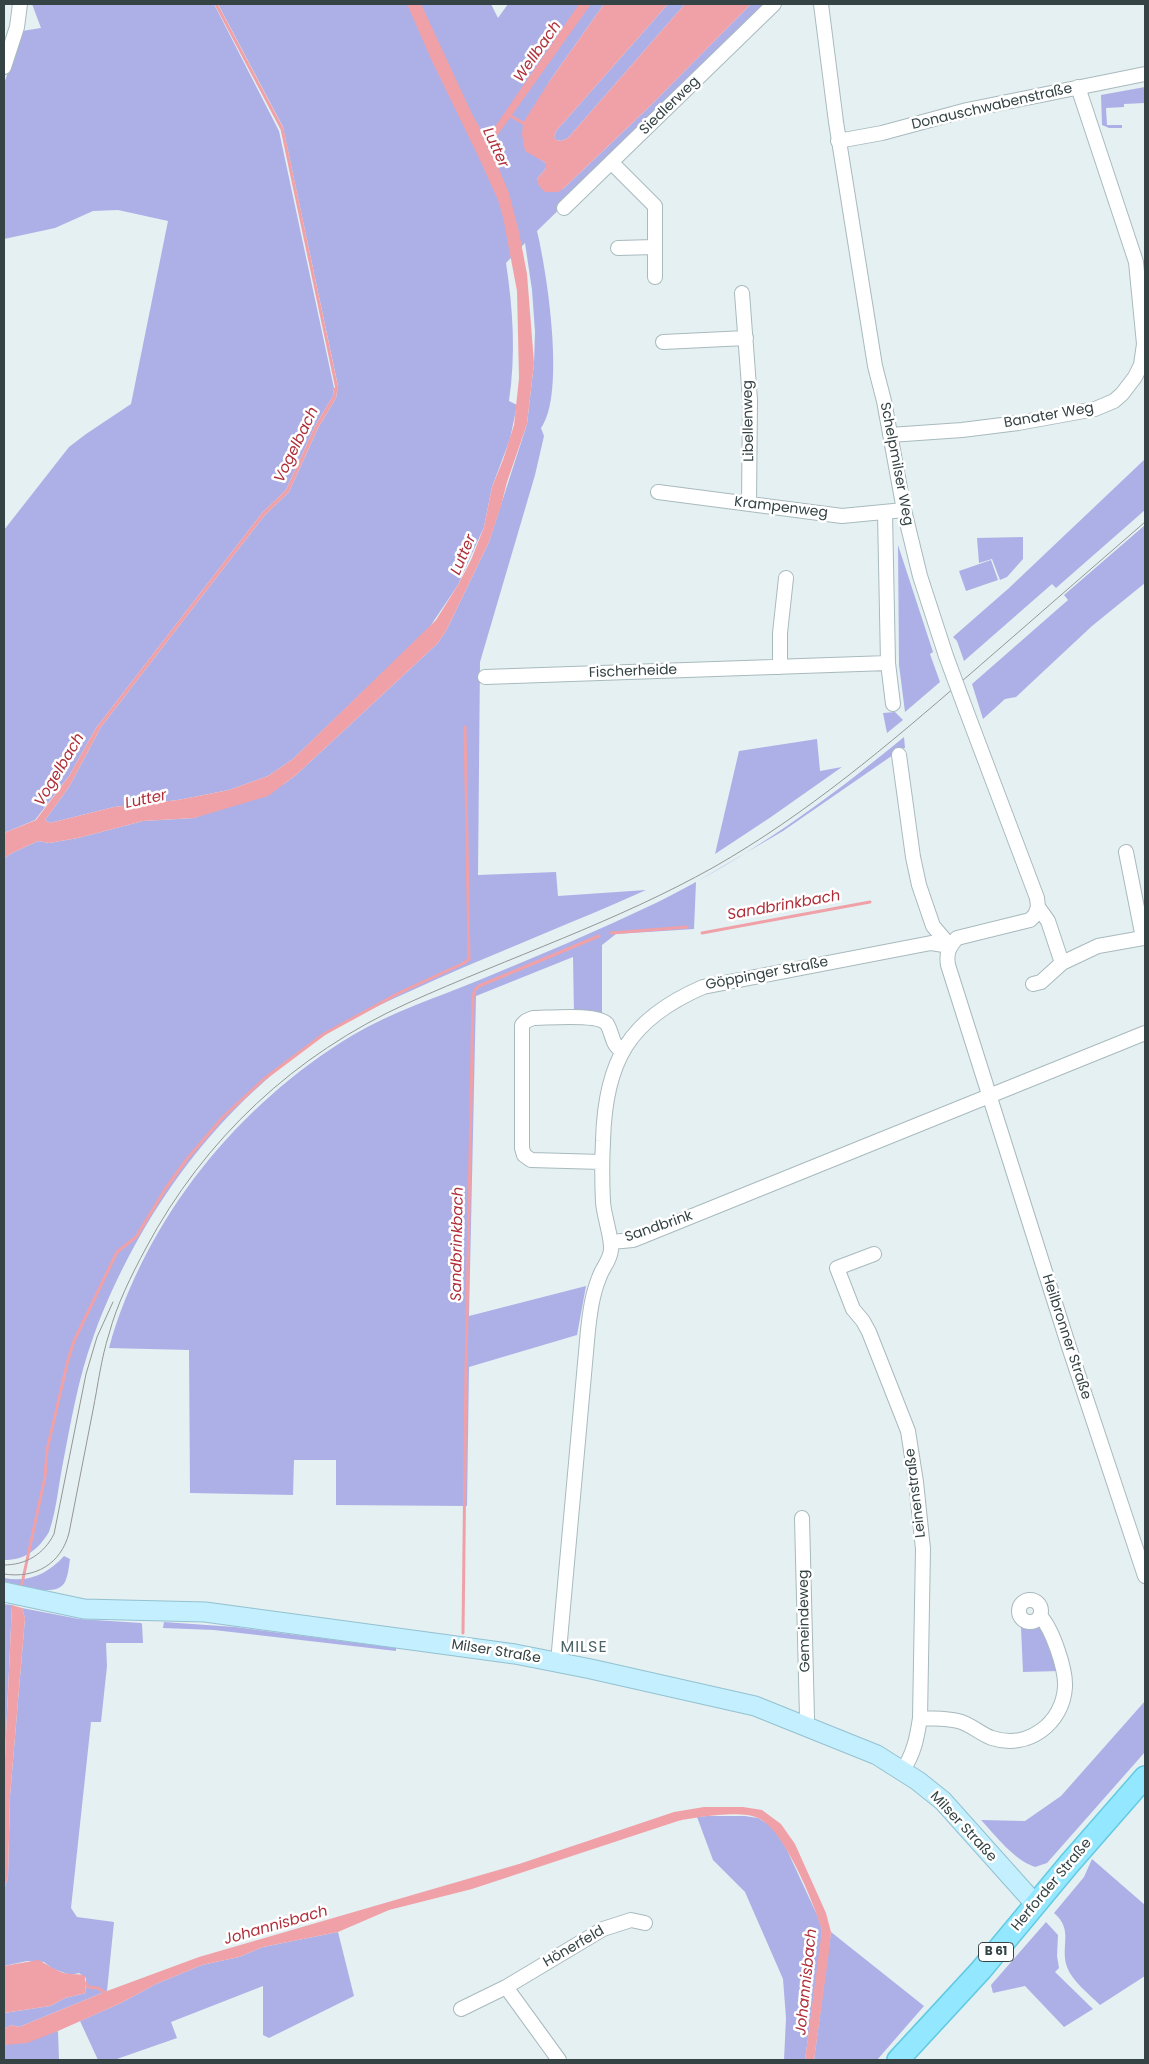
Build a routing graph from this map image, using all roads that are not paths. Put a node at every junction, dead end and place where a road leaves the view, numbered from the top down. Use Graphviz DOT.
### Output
graph roads {
  1 [pos="20,4"];
  2 [pos="774,4"];
  3 [pos="822,4"];
  4 [pos="4,68"];
  5 [pos="1145,74"];
  6 [pos="1078,86"];
  7 [pos="838,141"];
  8 [pos="612,163"];
  9 [pos="564,208"];
  10 [pos="655,247"];
  11 [pos="618,248"];
  12 [pos="656,277"];
  13 [pos="742,293"];
  14 [pos="746,338"];
  15 [pos="663,342"];
  16 [pos="890,435"];
  17 [pos="658,492"];
  18 [pos="749,504"];
  19 [pos="904,510"];
  20 [pos="885,513"];
  21 [pos="786,578"];
  22 [pos="888,663"];
  23 [pos="780,667"];
  24 [pos="485,677"];
  25 [pos="892,704"];
  26 [pos="899,754"];
  27 [pos="1126,852"];
  28 [pos="1038,907"];
  29 [pos="950,946"];
  30 [pos="1062,963"];
  31 [pos="1032,984"];
  32 [pos="1145,1033"];
  33 [pos="622,1051"];
  34 [pos="990,1097"];
  35 [pos="602,1162"];
  36 [pos="612,1242"];
  37 [pos="874,1254"];
  38 [pos="802,1518"];
  39 [pos="1145,1576"];
  40 [pos="4,1592"];
  41 [pos="1040,1616"];
  42 [pos="558,1662"];
  43 [pos="920,1718"];
  44 [pos="805,1724"];
  45 [pos="903,1770"];
  46 [pos="1145,1777"];
  47 [pos="1036,1905"];
  48 [pos="645,1923"];
  49 [pos="506,1986"];
  50 [pos="460,2008"];
  51 [pos="559,2060"];
  52 [pos="898,2060"];
  1 -- 4 [label="street"];
  2 -- 8 [label="street, Siedlerweg"];
  3 -- 7 [label="street, Schelpmilser Weg"];
  5 -- 6 [label="street, Donauschwabenstraße"];
  6 -- 7 [label="street, Donauschwabenstraße"];
  6 -- 16 [label="street, Banater Weg"];
  7 -- 16 [label="street, Schelpmilser Weg"];
  8 -- 9 [label="street, Siedlerweg"];
  8 -- 10 [label="street"];
  10 -- 11 [label="street"];
  10 -- 12 [label="street"];
  13 -- 14 [label="street, Libellenweg"];
  14 -- 15 [label="street"];
  14 -- 18 [label="street, Libellenweg"];
  16 -- 19 [label="street, Schelpmilser Weg"];
  17 -- 18 [label="street, Krampenweg"];
  18 -- 20 [label="street, Krampenweg"];
  19 -- 20 [label="street, Krampenweg"];
  19 -- 28 [label="street, Schelpmilser Weg, bridge"];
  20 -- 22 [label="street, Schelpmilser Weg"];
  21 -- 23 [label="street"];
  22 -- 23 [label="street, Fischerheide"];
  22 -- 25 [label="street, Schelpmilser Weg"];
  23 -- 24 [label="street, Fischerheide"];
  26 -- 29 [label="street"];
  27 -- 30 [label="street"];
  28 -- 29 [label="street"];
  28 -- 30 [label="street, Schelpmilser Weg"];
  29 -- 33 [label="street, Göppinger Straße"];
  29 -- 34 [label="street, Heilbronner Straße"];
  30 -- 31 [label="street"];
  32 -- 34 [label="street"];
  33 -- 35 [label="street, Göppinger Straße"];
  33 -- 35 [label="street"];
  34 -- 36 [label="street, Sandbrink"];
  34 -- 39 [label="street, Heilbronner Straße"];
  35 -- 36 [label="street, Göppinger Straße"];
  36 -- 42 [label="street, Sandbrink"];
  37 -- 43 [label="street, Leinenstraße"];
  38 -- 44 [label="street, Gemeindeweg"];
  40 -- 42 [label="main road, Milser Straße"];
  41 -- 43 [label="street"];
  42 -- 44 [label="main road, Milser Straße"];
  43 -- 45 [label="street, Leinenstraße"];
  44 -- 45 [label="main road, Milser Straße"];
  45 -- 47 [label="main road, Milser Straße"];
  46 -- 47 [label="main road, Herforder Straße / B 61"];
  47 -- 52 [label="main road, Herforder Straße / B 61"];
  48 -- 49 [label="street, Hönerfeld"];
  49 -- 50 [label="street, Hönerfeld"];
  49 -- 51 [label="street"];
}
